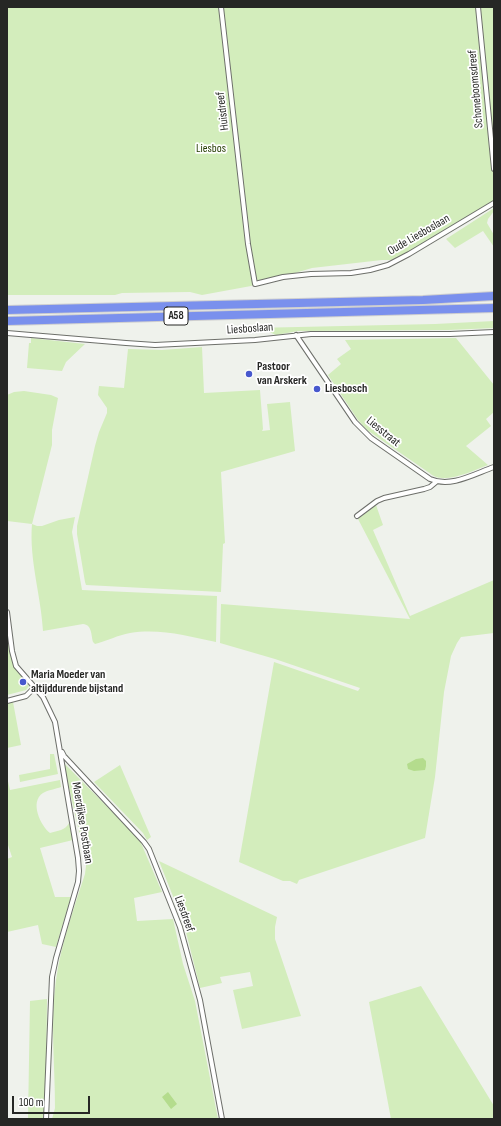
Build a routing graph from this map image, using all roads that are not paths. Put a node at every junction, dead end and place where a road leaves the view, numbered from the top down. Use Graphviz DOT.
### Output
graph roads {
  1 [pos="221,7"];
  2 [pos="478,7"];
  3 [pos="494,169"];
  4 [pos="494,203"];
  5 [pos="255,284"];
  6 [pos="494,296"];
  7 [pos="494,308"];
  8 [pos="7,310"];
  9 [pos="7,321"];
  10 [pos="494,332"];
  11 [pos="7,333"];
  12 [pos="296,335"];
  13 [pos="494,467"];
  14 [pos="436,482"];
  15 [pos="357,516"];
  16 [pos="7,612"];
  17 [pos="35,687"];
  18 [pos="7,701"];
  19 [pos="60,749"];
  20 [pos="46,1119"];
  21 [pos="222,1119"];
  1 -- 5 [label="street, Huisdreef"];
  2 -- 3 [label="street, Schoneboomsdreef"];
  4 -- 5 [label="street, Oude Liesboslaan"];
  6 -- 8 [label="highway, A58"];
  7 -- 9 [label="highway, A58"];
  10 -- 12 [label="street, Liesboslaan"];
  11 -- 12 [label="street, Liesboslaan"];
  12 -- 14 [label="street, Liesstraat"];
  13 -- 14 [label="street"];
  14 -- 15 [label="street"];
  16 -- 17 [label="street, Moerdijkse Postbaan"];
  17 -- 18 [label="street"];
  17 -- 19 [label="street, Moerdijkse Postbaan"];
  19 -- 20 [label="street, Moerdijkse Postbaan"];
  19 -- 21 [label="street, Liesdreef"];
}
